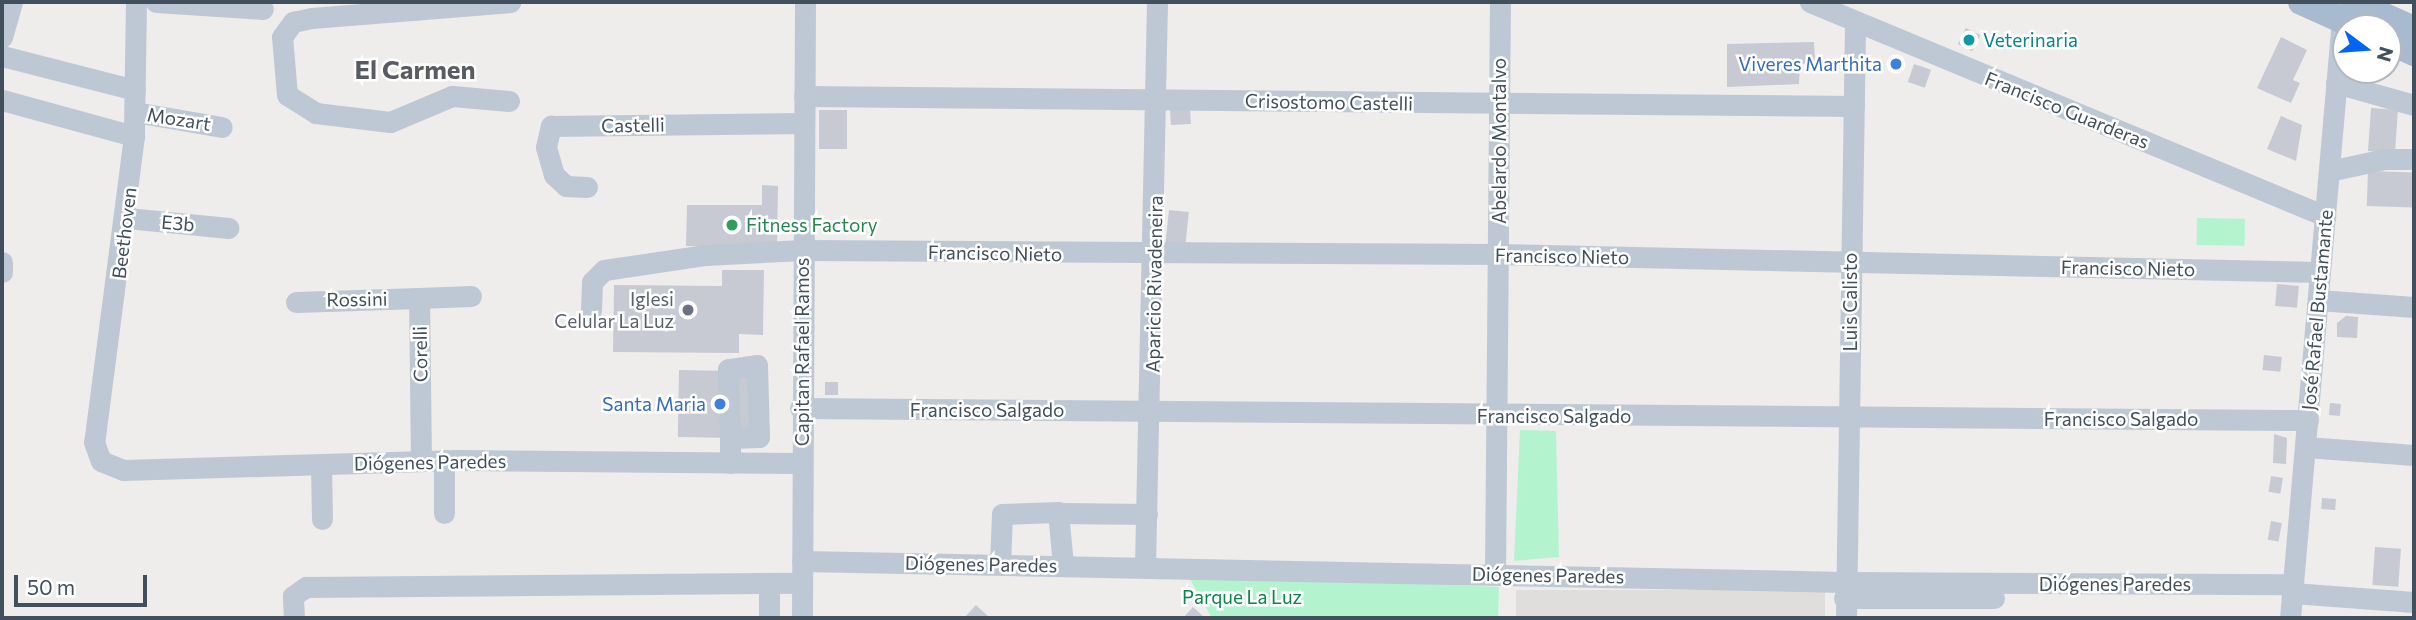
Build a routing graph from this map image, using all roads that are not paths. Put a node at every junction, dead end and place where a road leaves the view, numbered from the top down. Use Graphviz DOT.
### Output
graph roads {
  1 [pos="12,2"];
  2 [pos="136,2"];
  3 [pos="156,2"];
  4 [pos="510,2"];
  5 [pos="805,2"];
  6 [pos="1157,2"];
  7 [pos="1500,2"];
  8 [pos="1810,2"];
  9 [pos="2301,2"];
  10 [pos="262,9"];
  11 [pos="2349,13"];
  12 [pos="1855,22"];
  13 [pos="2414,29"];
  14 [pos="2,37"];
  15 [pos="2,56"];
  16 [pos="2336,84"];
  17 [pos="2340,84"];
  18 [pos="135,90"];
  19 [pos="804,96"];
  20 [pos="1156,99"];
  21 [pos="2,100"];
  22 [pos="509,101"];
  23 [pos="1500,105"];
  24 [pos="2414,105"];
  25 [pos="1854,106"];
  26 [pos="135,112"];
  27 [pos="804,123"];
  28 [pos="222,127"];
  29 [pos="134,136"];
  30 [pos="2413,154"];
  31 [pos="2329,171"];
  32 [pos="587,187"];
  33 [pos="2325,216"];
  34 [pos="127,218"];
  35 [pos="229,228"];
  36 [pos="803,250"];
  37 [pos="1499,254"];
  38 [pos="1154,255"];
  39 [pos="2,262"];
  40 [pos="1850,263"];
  41 [pos="2,272"];
  42 [pos="2320,272"];
  43 [pos="471,296"];
  44 [pos="419,298"];
  45 [pos="2318,300"];
  46 [pos="296,302"];
  47 [pos="2414,307"];
  48 [pos="591,311"];
  49 [pos="800,408"];
  50 [pos="1152,411"];
  51 [pos="1495,416"];
  52 [pos="1849,418"];
  53 [pos="2308,420"];
  54 [pos="730,438"];
  55 [pos="2306,447"];
  56 [pos="2414,455"];
  57 [pos="444,460"];
  58 [pos="101,461"];
  59 [pos="421,461"];
  60 [pos="730,463"];
  61 [pos="802,463"];
  62 [pos="321,464"];
  63 [pos="444,513"];
  64 [pos="1061,513"];
  65 [pos="1147,514"];
  66 [pos="322,519"];
  67 [pos="802,561"];
  68 [pos="1000,564"];
  69 [pos="1063,565"];
  70 [pos="1145,566"];
  71 [pos="1495,574"];
  72 [pos="768,583"];
  73 [pos="802,583"];
  74 [pos="2293,588"];
  75 [pos="1845,599"];
  76 [pos="1994,600"];
  77 [pos="2414,602"];
  78 [pos="295,618"];
  79 [pos="769,618"];
  80 [pos="802,618"];
  81 [pos="2290,618"];
  1 -- 14 [label="street"];
  2 -- 18 [label="street, Beethoven"];
  3 -- 10 [label="street"];
  4 -- 22 [label="street"];
  5 -- 19 [label="street, Capitan Rafael Ramos"];
  6 -- 20 [label="street, Aparicio Rivadeneira"];
  7 -- 23 [label="street, Abelardo Montalvo"];
  8 -- 12 [label="street, Francisco Guarderas"];
  9 -- 11 [label="main road"];
  11 -- 13 [label="main road"];
  12 -- 25 [label="street, Luis Calisto"];
  12 -- 33 [label="street, Francisco Guarderas"];
  15 -- 18 [label="street"];
  16 -- 31 [label="street, José Rafael Bustamante"];
  17 -- 24 [label="street"];
  18 -- 26 [label="street, Beethoven"];
  19 -- 20 [label="street, Crisostomo Castelli"];
  19 -- 27 [label="street, Capitan Rafael Ramos"];
  20 -- 23 [label="street, Crisostomo Castelli"];
  20 -- 38 [label="street, Aparicio Rivadeneira"];
  21 -- 29 [label="street"];
  23 -- 25 [label="street, Crisostomo Castelli"];
  23 -- 37 [label="street, Abelardo Montalvo"];
  25 -- 40 [label="street, Luis Calisto"];
  26 -- 28 [label="street, Mozart"];
  26 -- 29 [label="street, Beethoven"];
  27 -- 32 [label="street, Castelli"];
  27 -- 36 [label="street, Capitan Rafael Ramos"];
  29 -- 34 [label="street, Beethoven"];
  30 -- 31 [label="street"];
  31 -- 33 [label="street, José Rafael Bustamante"];
  33 -- 42 [label="street, José Rafael Bustamante"];
  34 -- 35 [label="street, E3b"];
  34 -- 58 [label="street, Beethoven"];
  36 -- 38 [label="street, Francisco Nieto"];
  36 -- 48 [label="street, Francisco Nieto"];
  36 -- 49 [label="street, Capitan Rafael Ramos"];
  37 -- 38 [label="street, Francisco Nieto"];
  37 -- 40 [label="street, Francisco Nieto"];
  37 -- 51 [label="street, Abelardo Montalvo"];
  38 -- 50 [label="street, Aparicio Rivadeneira"];
  39 -- 41 [label="street"];
  40 -- 42 [label="street, Francisco Nieto"];
  40 -- 52 [label="street, Luis Calisto"];
  42 -- 45 [label="street, José Rafael Bustamante"];
  43 -- 44 [label="street, Corelli"];
  44 -- 46 [label="street, Rossini"];
  44 -- 59 [label="street, Corelli"];
  45 -- 47 [label="street"];
  45 -- 53 [label="street, José Rafael Bustamante"];
  49 -- 50 [label="street, Francisco Salgado"];
  49 -- 61 [label="street, Capitan Rafael Ramos"];
  50 -- 51 [label="street, Francisco Salgado"];
  50 -- 65 [label="street, Aparicio Rivadeneira"];
  51 -- 52 [label="street, Francisco Salgado"];
  51 -- 71 [label="street, Abelardo Montalvo"];
  52 -- 53 [label="street, Francisco Salgado"];
  52 -- 75 [label="street, Luis Calisto"];
  53 -- 55 [label="street, José Rafael Bustamante"];
  54 -- 60 [label="street"];
  55 -- 56 [label="street"];
  55 -- 74 [label="street, José Rafael Bustamante"];
  57 -- 59 [label="street, Diógenes Paredes"];
  57 -- 60 [label="street, Diógenes Paredes"];
  57 -- 63 [label="street"];
  58 -- 62 [label="street, Diógenes Paredes"];
  59 -- 62 [label="street, Diógenes Paredes"];
  60 -- 61 [label="street, Diógenes Paredes"];
  61 -- 67 [label="street, Capitan Rafael Ramos"];
  62 -- 66 [label="street"];
  64 -- 65 [label="street"];
  64 -- 68 [label="street"];
  64 -- 69 [label="street"];
  65 -- 70 [label="street, Aparicio Rivadeneira"];
  67 -- 68 [label="street, Diógenes Paredes"];
  67 -- 73 [label="street, Capitan Rafael Ramos"];
  68 -- 69 [label="street, Diógenes Paredes"];
  69 -- 70 [label="street, Diógenes Paredes"];
  70 -- 71 [label="street, Diógenes Paredes"];
  71 -- 75 [label="street, Diógenes Paredes"];
  72 -- 73 [label="street"];
  72 -- 78 [label="street"];
  72 -- 79 [label="street"];
  73 -- 80 [label="street, Capitan Rafael Ramos"];
  74 -- 76 [label="street, Diógenes Paredes"];
  74 -- 77 [label="street, Diógenes Paredes"];
  74 -- 81 [label="street, José Rafael Bustamante"];
  75 -- 76 [label="street, Diógenes Paredes"];
}
